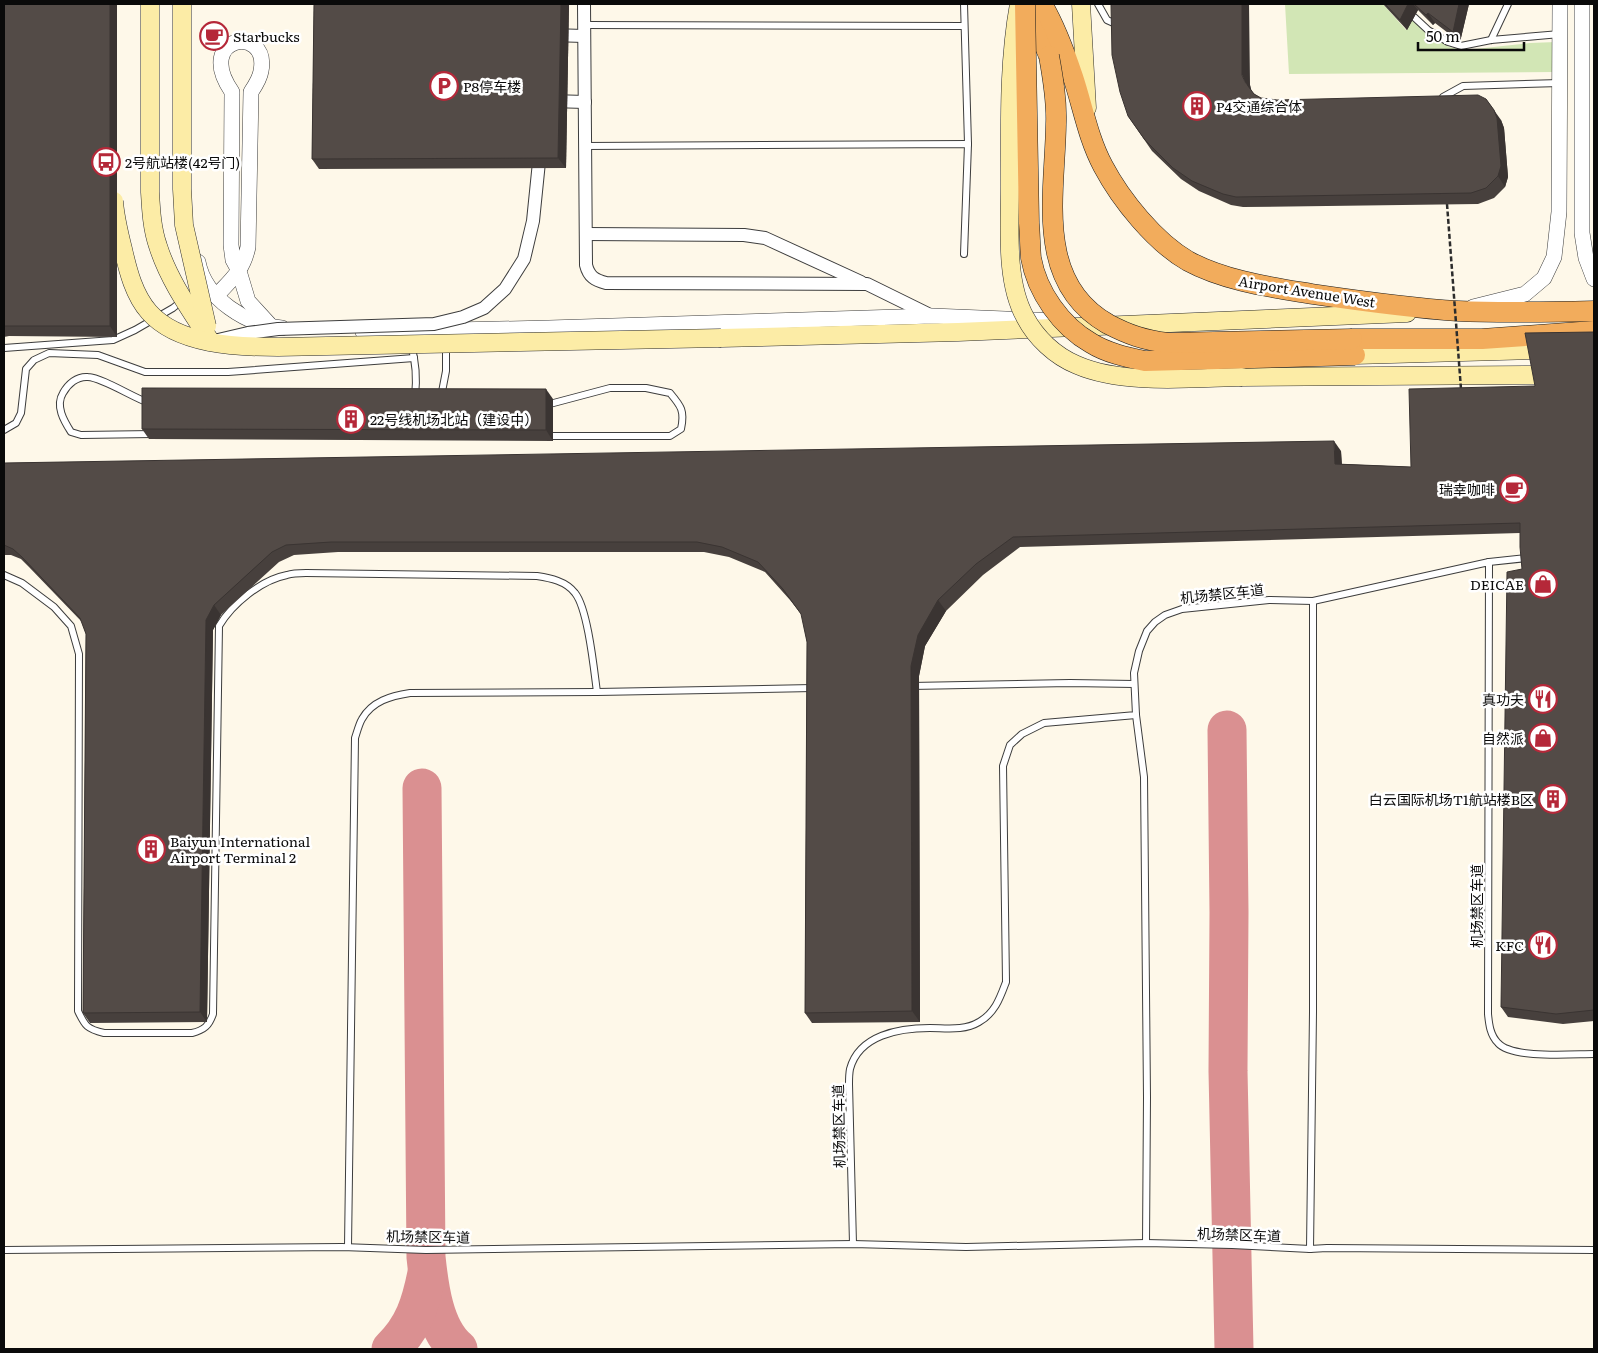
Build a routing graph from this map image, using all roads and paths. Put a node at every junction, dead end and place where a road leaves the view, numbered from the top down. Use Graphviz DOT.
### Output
graph roads {
  1 [pos="150,4"];
  2 [pos="182,4"];
  3 [pos="189,4"];
  4 [pos="584,4"];
  5 [pos="964,4"];
  6 [pos="1019,4"];
  7 [pos="1026,4"];
  8 [pos="1042,4"];
  9 [pos="1082,4"];
  10 [pos="1098,4"];
  11 [pos="1508,4"];
  12 [pos="1560,4"];
  13 [pos="1582,4"];
  14 [pos="1414,17"];
  15 [pos="1118,24"];
  16 [pos="964,26"];
  17 [pos="584,31"];
  18 [pos="1560,34"];
  19 [pos="537,35"];
  20 [pos="1491,40"];
  21 [pos="1560,82"];
  22 [pos="538,102"];
  23 [pos="585,102"];
  24 [pos="1438,106"];
  25 [pos="1088,133"];
  26 [pos="968,144"];
  27 [pos="585,146"];
  28 [pos="539,148"];
  29 [pos="112,184"];
  30 [pos="1588,189"];
  31 [pos="1447,204"];
  32 [pos="586,234"];
  33 [pos="964,254"];
  34 [pos="239,271"];
  35 [pos="200,273"];
  36 [pos="1594,279"];
  37 [pos="867,284"];
  38 [pos="216,296"];
  39 [pos="1457,311"];
  40 [pos="1594,311"];
  41 [pos="932,316"];
  42 [pos="1130,325"];
  43 [pos="271,327"];
  44 [pos="446,330"];
  45 [pos="1594,331"];
  46 [pos="408,332"];
  47 [pos="211,342"];
  48 [pos="1354,347"];
  49 [pos="4,348"];
  50 [pos="1533,350"];
  51 [pos="414,358"];
  52 [pos="1538,375"];
  53 [pos="1462,398"];
  54 [pos="415,402"];
  55 [pos="154,404"];
  56 [pos="440,405"];
  57 [pos="536,408"];
  58 [pos="4,430"];
  59 [pos="158,434"];
  60 [pos="542,436"];
  61 [pos="1527,558"];
  62 [pos="1489,562"];
  63 [pos="4,575"];
  64 [pos="1313,601"];
  65 [pos="1134,684"];
  66 [pos="902,686"];
  67 [pos="824,688"];
  68 [pos="597,692"];
  69 [pos="1136,715"];
  70 [pos="1594,1054"];
  71 [pos="1146,1243"];
  72 [pos="853,1244"];
  73 [pos="348,1247"];
  74 [pos="1310,1249"];
  75 [pos="4,1250"];
  76 [pos="1594,1250"];
  1 -- 47 [label="main road, bridge"];
  2 -- 47 [label="main road, bridge"];
  3 -- 35 [label="street"];
  4 -- 17 [label="street"];
  5 -- 16 [label="lane"];
  6 -- 52 [label="main road, bridge"];
  7 -- 48 [label="highway, bridge"];
  7 -- 48 [label="highway, bridge"];
  8 -- 25 [label="highway, Airport Avenue West"];
  9 -- 25 [label="main road, Airport Avenue West"];
  10 -- 15 [label="lane"];
  11 -- 20 [label="lane"];
  12 -- 18 [label="street"];
  13 -- 30 [label="street"];
  14 -- 20 [label="lane"];
  16 -- 17 [label="lane"];
  16 -- 26 [label="lane"];
  17 -- 19 [label="street"];
  17 -- 23 [label="street"];
  18 -- 20 [label="lane"];
  18 -- 21 [label="street"];
  21 -- 24 [label="lane"];
  21 -- 39 [label="street"];
  22 -- 23 [label="street"];
  23 -- 27 [label="street"];
  25 -- 39 [label="highway, Airport Avenue West"];
  26 -- 27 [label="lane"];
  26 -- 33 [label="lane"];
  27 -- 32 [label="street"];
  28 -- 47 [label="street, bridge"];
  29 -- 47 [label="main road, bridge"];
  30 -- 36 [label="street"];
  31 -- 53 [label="path, bridge"];
  32 -- 37 [label="street"];
  32 -- 37 [label="street"];
  34 -- 34 [label="street"];
  34 -- 38 [label="street"];
  34 -- 43 [label="street"];
  35 -- 38 [label="street"];
  35 -- 49 [label="lane"];
  37 -- 41 [label="street"];
  38 -- 43 [label="street"];
  39 -- 40 [label="highway, Airport Avenue West"];
  39 -- 42 [label="main road"];
  41 -- 42 [label="street"];
  41 -- 44 [label="street"];
  42 -- 47 [label="main road, bridge"];
  43 -- 46 [label="street"];
  44 -- 46 [label="street"];
  44 -- 56 [label="lane"];
  45 -- 48 [label="highway"];
  46 -- 51 [label="lane"];
  48 -- 50 [label="main road"];
  51 -- 54 [label="lane"];
  51 -- 58 [label="lane"];
  55 -- 59 [label="lane"];
  57 -- 60 [label="lane"];
  61 -- 62 [label="lane"];
  62 -- 64 [label="lane, 机场禁区车道"];
  62 -- 70 [label="lane, 机场禁区车道"];
  63 -- 68 [label="lane"];
  64 -- 65 [label="lane, 机场禁区车道"];
  64 -- 74 [label="lane"];
  65 -- 66 [label="lane"];
  65 -- 69 [label="lane, 机场禁区车道"];
  67 -- 68 [label="lane"];
  68 -- 73 [label="lane"];
  69 -- 71 [label="lane"];
  69 -- 72 [label="lane, 机场禁区车道"];
  71 -- 72 [label="lane, 机场禁区车道"];
  71 -- 74 [label="lane, 机场禁区车道"];
  72 -- 73 [label="lane, 机场禁区车道"];
  73 -- 75 [label="lane, 机场禁区车道"];
  74 -- 76 [label="lane, 机场禁区车道"];
}
